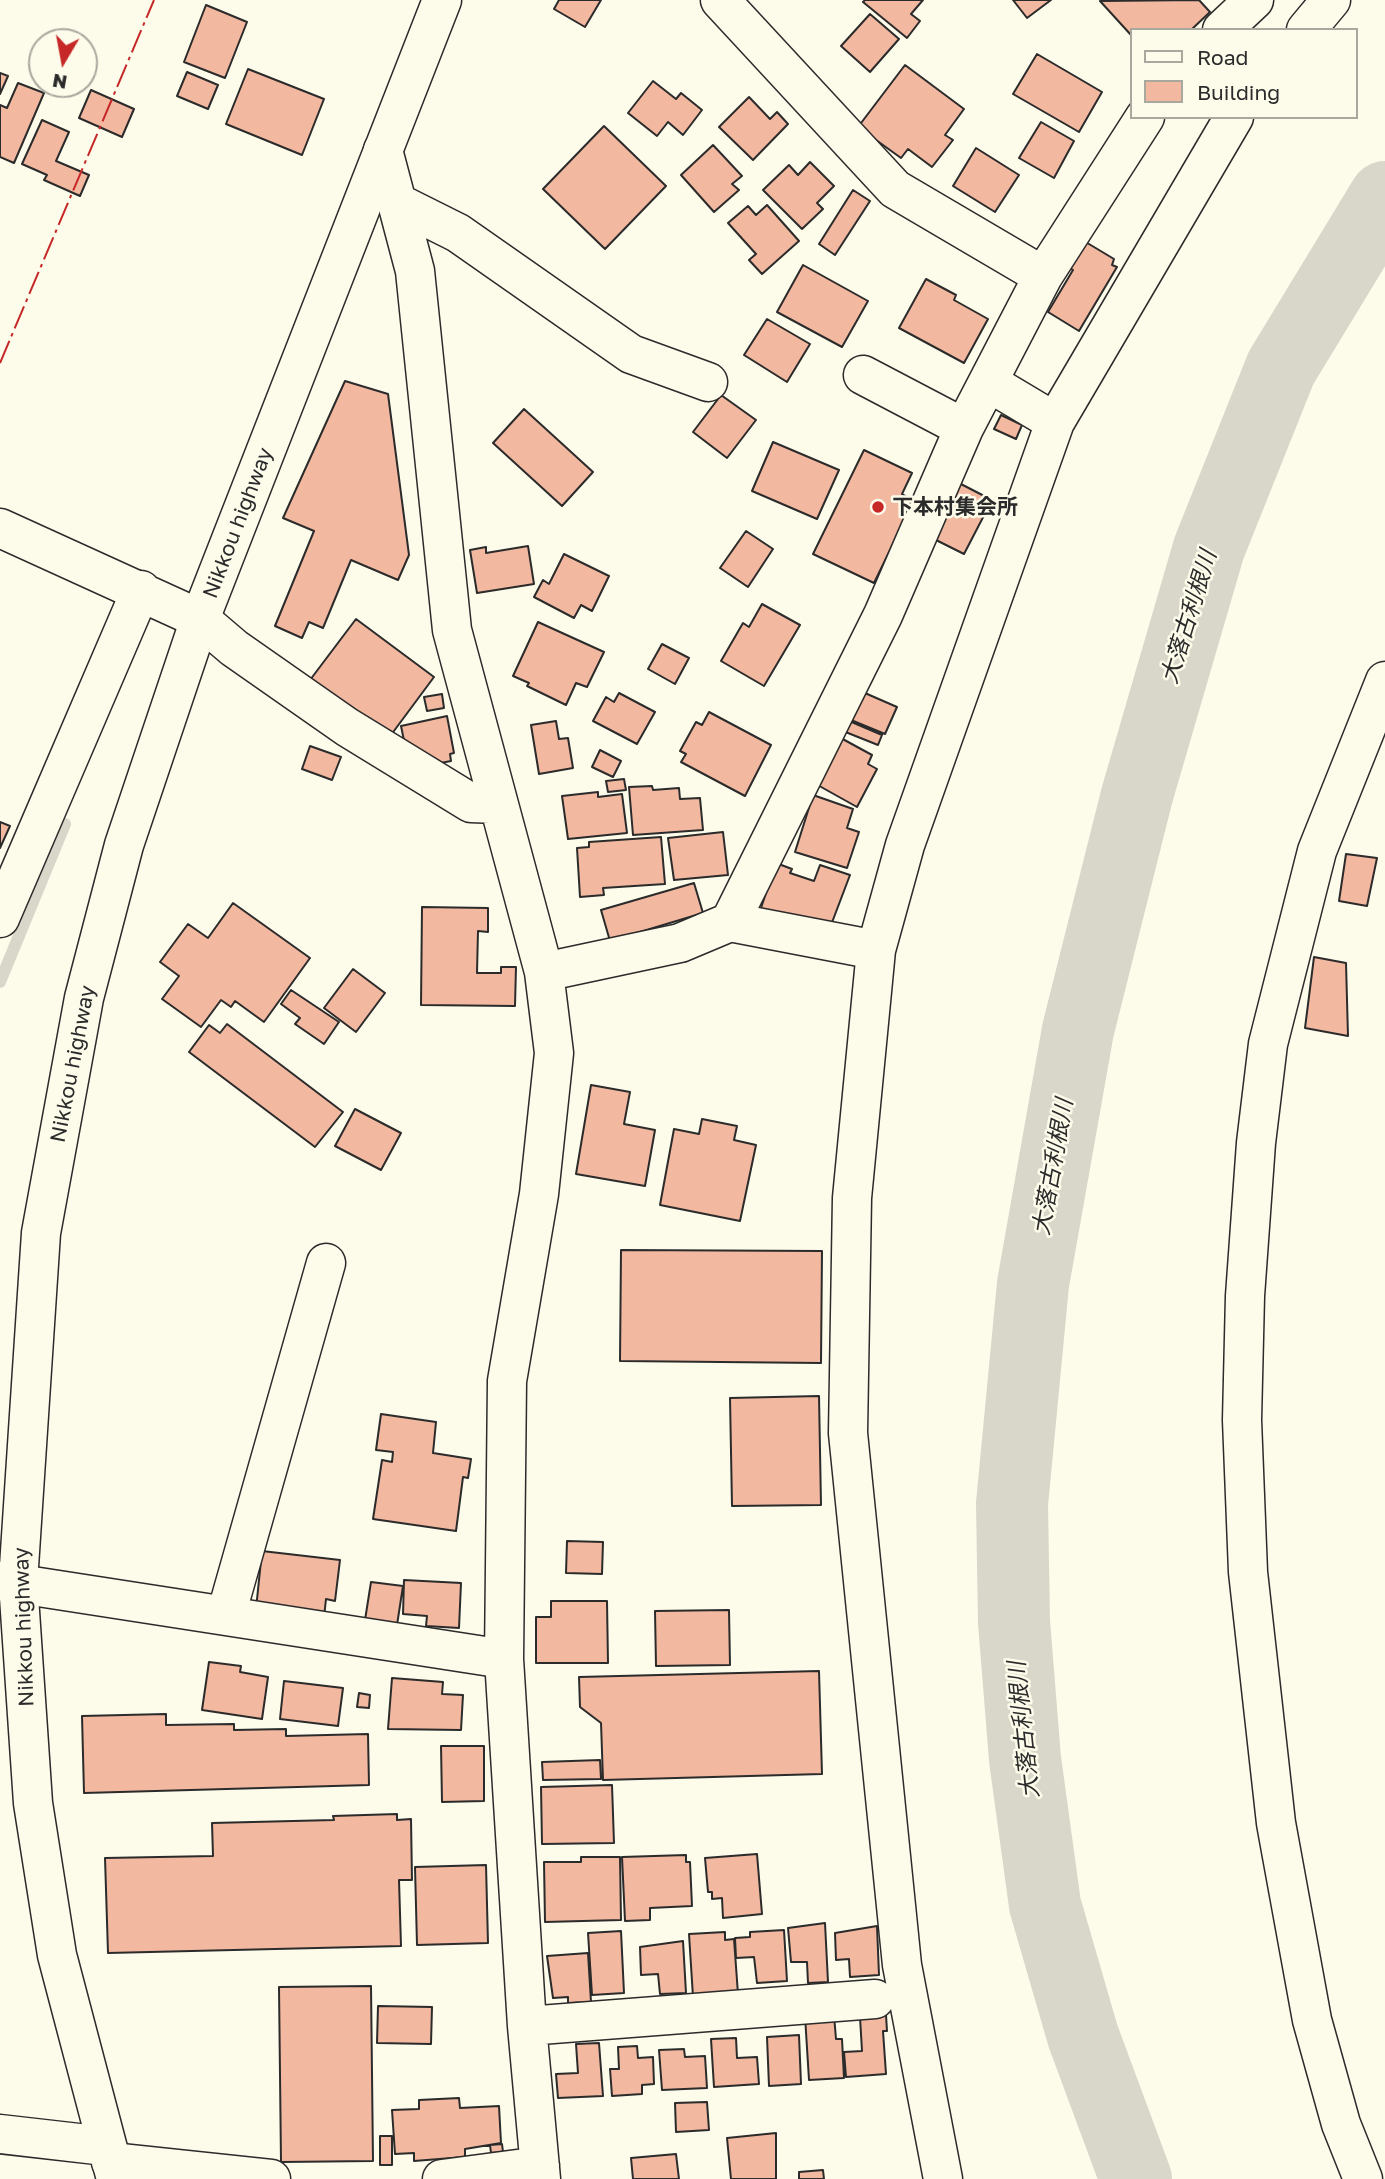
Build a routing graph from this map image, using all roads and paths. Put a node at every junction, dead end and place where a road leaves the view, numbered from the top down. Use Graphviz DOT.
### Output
graph roads {
  1 [pos="442,0"];
  2 [pos="720,0"];
  3 [pos="1254,0"];
  4 [pos="1331,0"];
  5 [pos="1224,28"];
  6 [pos="1308,28"];
  7 [pos="1144,119"];
  8 [pos="1233,119"];
  9 [pos="383,150"];
  10 [pos="400,204"];
  11 [pos="1043,276"];
  12 [pos="863,375"];
  13 [pos="708,382"];
  14 [pos="988,382"];
  15 [pos="1055,422"];
  16 [pos="964,428"];
  17 [pos="0,528"];
  18 [pos="141,590"];
  19 [pos="200,619"];
  20 [pos="1385,681"];
  21 [pos="497,804"];
  22 [pos="0,918"];
  23 [pos="730,922"];
  24 [pos="876,950"];
  25 [pos="544,972"];
  26 [pos="327,1263"];
  27 [pos="9,1582"];
  28 [pos="226,1615"];
  29 [pos="504,1659"];
  30 [pos="875,2000"];
  31 [pos="527,2026"];
  32 [pos="0,2134"];
  33 [pos="111,2162"];
  34 [pos="540,2173"];
  35 [pos="271,2179"];
  36 [pos="442,2179"];
  37 [pos="943,2179"];
  38 [pos="1363,2179"];
  1 -- 9 [label="main road, Nikkou highway"];
  2 -- 11 [label="main road"];
  3 -- 5 [label="main road"];
  4 -- 6 [label="main road"];
  7 -- 11 [label="main road"];
  8 -- 15 [label="main road"];
  9 -- 10 [label="main road"];
  9 -- 19 [label="main road, Nikkou highway"];
  10 -- 13 [label="main road"];
  10 -- 21 [label="main road"];
  11 -- 14 [label="main road"];
  12 -- 16 [label="main road"];
  14 -- 15 [label="main road"];
  14 -- 16 [label="main road"];
  15 -- 24 [label="main road"];
  16 -- 23 [label="main road"];
  17 -- 18 [label="main road"];
  18 -- 19 [label="main road"];
  18 -- 22 [label="main road"];
  19 -- 21 [label="main road"];
  19 -- 27 [label="main road, Nikkou highway"];
  20 -- 38 [label="main road"];
  21 -- 25 [label="main road"];
  23 -- 24 [label="main road"];
  23 -- 25 [label="main road"];
  24 -- 37 [label="main road"];
  25 -- 29 [label="main road"];
  26 -- 28 [label="main road"];
  27 -- 28 [label="main road"];
  27 -- 33 [label="main road, Nikkou highway"];
  28 -- 29 [label="main road"];
  29 -- 31 [label="main road"];
  30 -- 31 [label="main road"];
  31 -- 34 [label="main road"];
  32 -- 33 [label="main road"];
  33 -- 35 [label="main road"];
  34 -- 36 [label="main road"];
}
